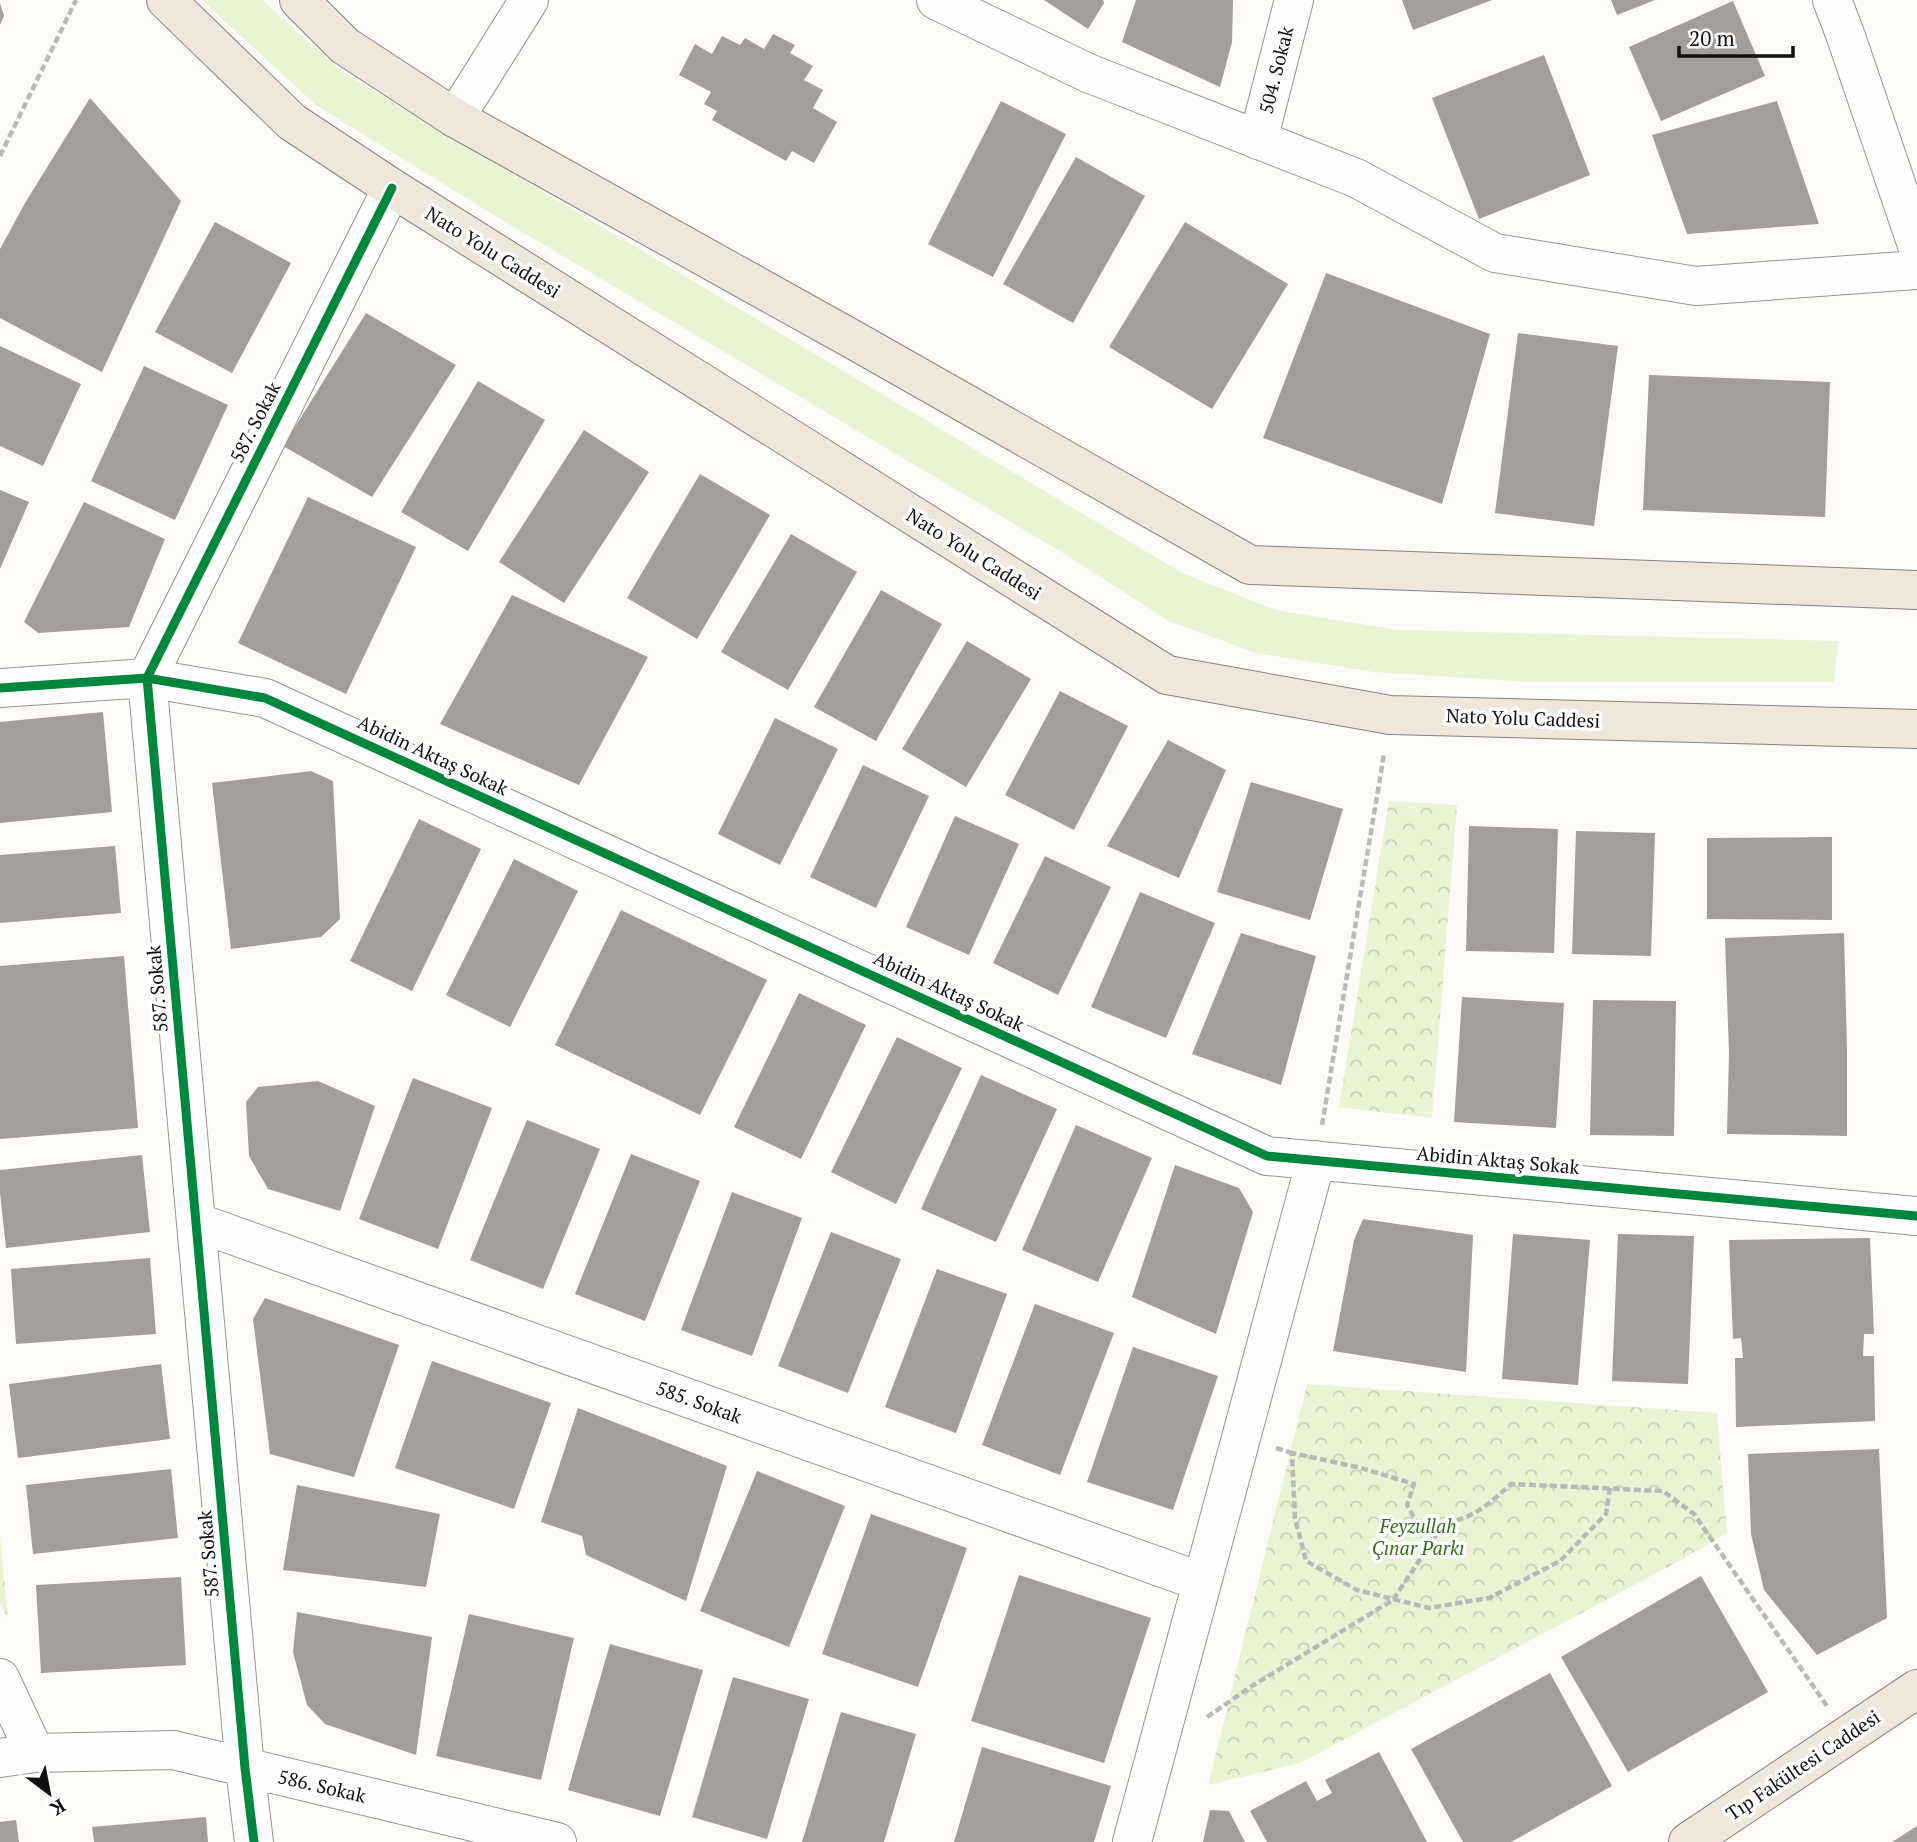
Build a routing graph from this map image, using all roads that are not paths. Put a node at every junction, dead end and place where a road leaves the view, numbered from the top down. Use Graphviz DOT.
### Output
graph roads {
  1 [pos="166,0"];
  2 [pos="299,0"];
  3 [pos="529,0"];
  4 [pos="936,0"];
  5 [pos="1294,0"];
  6 [pos="1832,0"];
  7 [pos="455,118"];
  8 [pos="1258,140"];
  9 [pos="392,188"];
  10 [pos="1917,245"];
  11 [pos="1917,270"];
  12 [pos="1917,590"];
  13 [pos="147,678"];
  14 [pos="0,688"];
  15 [pos="1917,729"];
  16 [pos="1316,1160"];
  17 [pos="1917,1216"];
  18 [pos="196,1222"];
  19 [pos="1202,1582"];
  20 [pos="0,1678"];
  21 [pos="1917,1689"];
  22 [pos="17,1756"];
  23 [pos="245,1768"];
  24 [pos="254,1842"];
  25 [pos="557,1842"];
  26 [pos="1132,1842"];
  27 [pos="1688,1842"];
  1 -- 9 [label="main road, Nato Yolu Caddesi"];
  2 -- 7 [label="main road"];
  3 -- 7 [label="street"];
  4 -- 8 [label="street"];
  5 -- 8 [label="street, 504. Sokak"];
  6 -- 10 [label="street"];
  7 -- 12 [label="main road"];
  8 -- 11 [label="street"];
  9 -- 13 [label="street, 587. Sokak"];
  9 -- 15 [label="main road, Nato Yolu Caddesi"];
  13 -- 14 [label="street, Abidin Aktaş Sokak"];
  13 -- 16 [label="street, Abidin Aktaş Sokak"];
  13 -- 18 [label="street, 587. Sokak"];
  16 -- 17 [label="street, Abidin Aktaş Sokak"];
  16 -- 19 [label="street"];
  18 -- 19 [label="street, 585. Sokak"];
  18 -- 23 [label="street, 587. Sokak"];
  19 -- 26 [label="street"];
  20 -- 22 [label="street"];
  21 -- 27 [label="main road, Tıp Fakültesi Caddesi"];
  22 -- 23 [label="street, 586. Sokak"];
  23 -- 24 [label="street, 587. Sokak"];
  23 -- 25 [label="street, 586. Sokak"];
}
